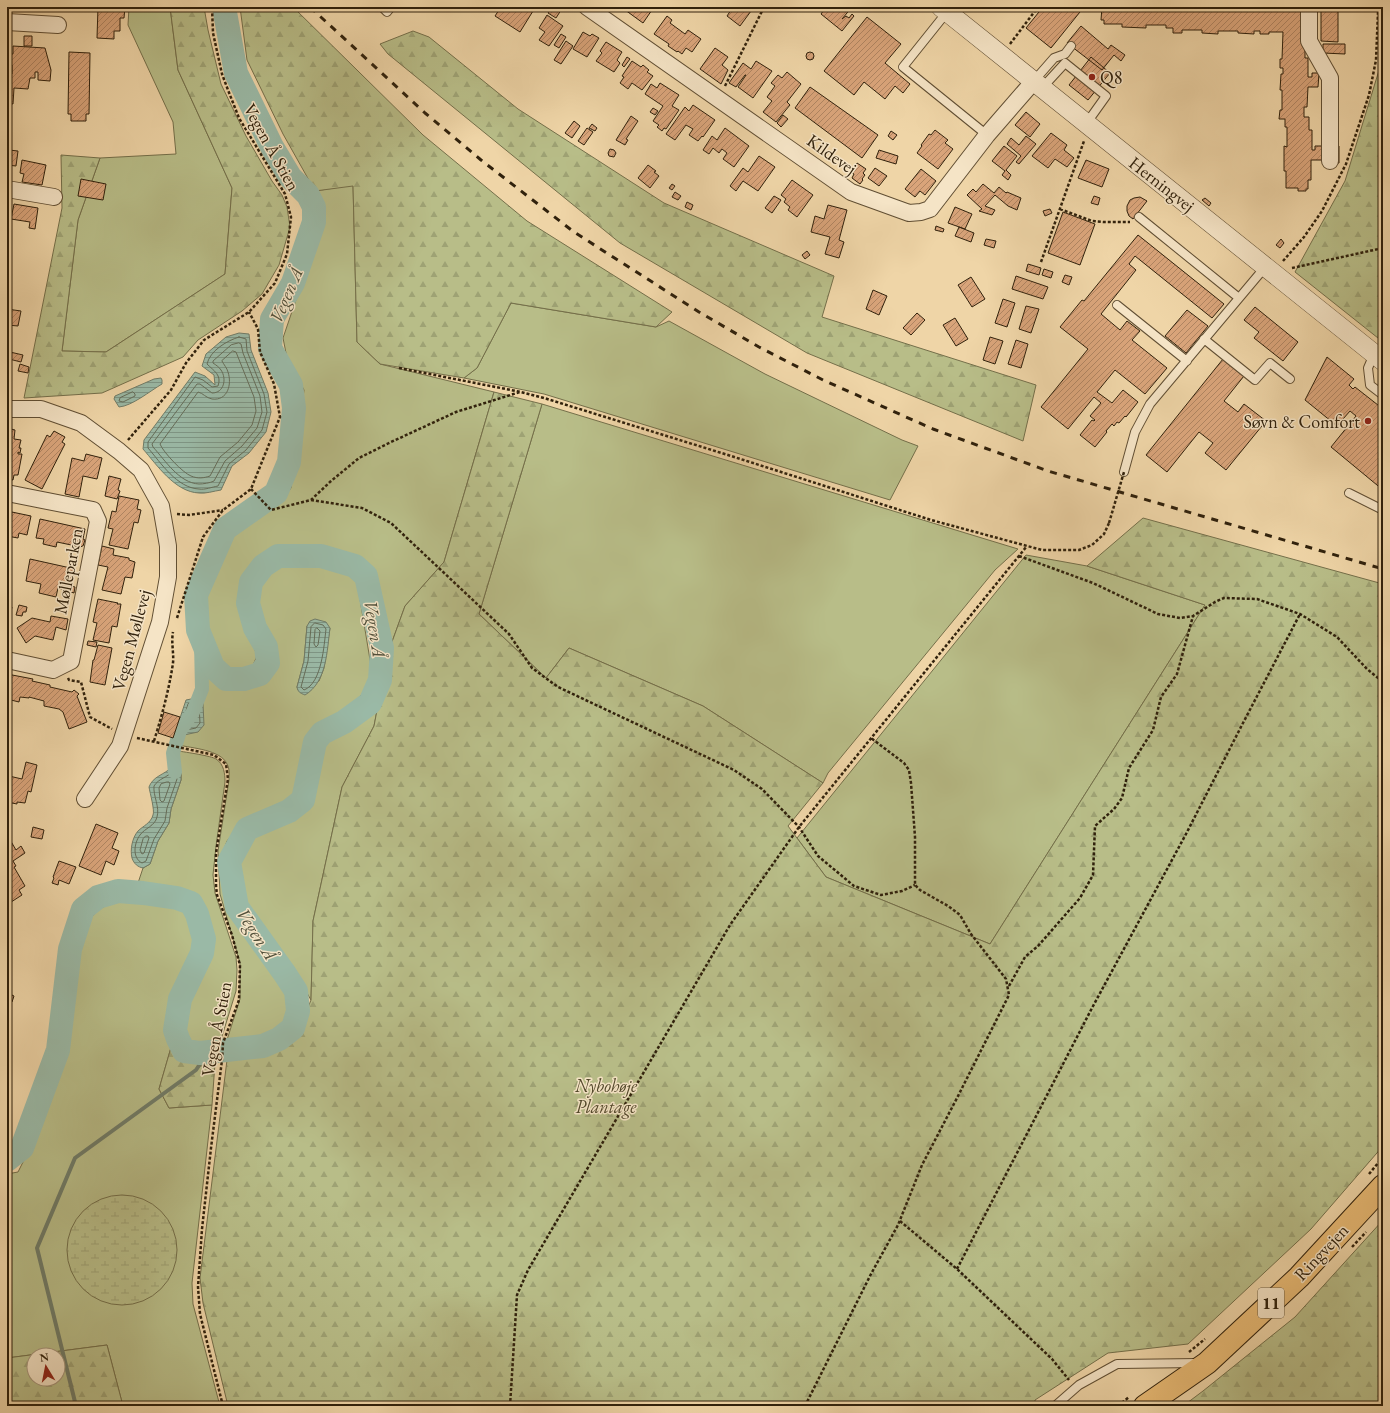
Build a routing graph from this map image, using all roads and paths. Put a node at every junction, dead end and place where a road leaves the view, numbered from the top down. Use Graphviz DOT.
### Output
graph roads {
  1 [pos="212,7"];
  2 [pos="382,7"];
  3 [pos="390,7"];
  4 [pos="587,7"];
  5 [pos="764,7"];
  6 [pos="1038,7"];
  7 [pos="1309,7"];
  8 [pos="944,10"];
  9 [pos="7,22"];
  10 [pos="58,25"];
  11 [pos="1071,46"];
  12 [pos="1001,55"];
  13 [pos="1038,85"];
  14 [pos="718,99"];
  15 [pos="1088,125"];
  16 [pos="987,135"];
  17 [pos="1330,161"];
  18 [pos="7,189"];
  19 [pos="54,197"];
  20 [pos="1060,209"];
  21 [pos="1139,217"];
  22 [pos="1131,222"];
  23 [pos="1383,248"];
  24 [pos="1041,262"];
  25 [pos="1270,269"];
  26 [pos="1239,298"];
  27 [pos="1117,305"];
  28 [pos="249,312"];
  29 [pos="1204,339"];
  30 [pos="1379,357"];
  31 [pos="1187,361"];
  32 [pos="399,368"];
  33 [pos="1290,379"];
  34 [pos="520,392"];
  35 [pos="1383,395"];
  36 [pos="7,409"];
  37 [pos="119,451"];
  38 [pos="1124,472"];
  39 [pos="251,489"];
  40 [pos="7,493"];
  41 [pos="1349,493"];
  42 [pos="311,500"];
  43 [pos="223,510"];
  44 [pos="1383,510"];
  45 [pos="162,513"];
  46 [pos="1027,546"];
  47 [pos="1019,556"];
  48 [pos="1300,614"];
  49 [pos="1193,616"];
  50 [pos="176,623"];
  51 [pos="174,630"];
  52 [pos="7,660"];
  53 [pos="61,666"];
  54 [pos="1383,682"];
  55 [pos="124,735"];
  56 [pos="871,738"];
  57 [pos="154,741"];
  58 [pos="85,798"];
  59 [pos="799,827"];
  60 [pos="915,885"];
  61 [pos="1008,987"];
  62 [pos="1383,1157"];
  63 [pos="1376,1180"];
  64 [pos="900,1221"];
  65 [pos="957,1269"];
  66 [pos="1210,1334"];
  67 [pos="1176,1363"];
  68 [pos="1207,1363"];
  69 [pos="1076,1388"];
  70 [pos="1140,1400"];
  71 [pos="224,1406"];
  72 [pos="510,1406"];
  73 [pos="805,1406"];
  74 [pos="1055,1406"];
  75 [pos="1118,1406"];
  1 -- 28 [label="path, Vegen Å Stien"];
  2 -- 3 [label="lane"];
  4 -- 14 [label="street, Kildevej"];
  5 -- 14 [label="path"];
  6 -- 12 [label="path"];
  7 -- 17 [label="street"];
  8 -- 12 [label="street, Herningvej"];
  8 -- 16 [label="lane"];
  9 -- 10 [label="street"];
  11 -- 13 [label="lane"];
  12 -- 13 [label="street, Herningvej"];
  13 -- 15 [label="street, Herningvej"];
  13 -- 15 [label="lane"];
  13 -- 16 [label="street, Kildevej"];
  14 -- 16 [label="street, Kildevej"];
  15 -- 20 [label="path"];
  15 -- 25 [label="street, Herningvej"];
  18 -- 19 [label="street"];
  20 -- 22 [label="path"];
  20 -- 24 [label="path"];
  21 -- 26 [label="lane"];
  23 -- 25 [label="path"];
  25 -- 26 [label="lane"];
  25 -- 30 [label="street, Herningvej"];
  26 -- 29 [label="lane"];
  27 -- 31 [label="lane"];
  28 -- 37 [label="path, Vegen Å Stien"];
  28 -- 39 [label="path"];
  29 -- 31 [label="lane"];
  29 -- 33 [label="lane"];
  30 -- 35 [label="lane"];
  31 -- 38 [label="lane"];
  32 -- 34 [label="path"];
  34 -- 42 [label="path"];
  34 -- 46 [label="path"];
  36 -- 37 [label="street, Vegen Møllevej"];
  37 -- 45 [label="street, Vegen Møllevej"];
  38 -- 46 [label="path, bridge"];
  39 -- 42 [label="path"];
  39 -- 43 [label="path"];
  40 -- 53 [label="street, Mølleparken"];
  41 -- 44 [label="lane"];
  42 -- 59 [label="path"];
  43 -- 45 [label="path"];
  43 -- 50 [label="path"];
  45 -- 55 [label="street, Vegen Møllevej"];
  46 -- 47 [label="path"];
  47 -- 49 [label="path"];
  47 -- 56 [label="path"];
  48 -- 49 [label="path"];
  48 -- 54 [label="path"];
  48 -- 65 [label="path"];
  49 -- 61 [label="path"];
  51 -- 57 [label="path"];
  52 -- 53 [label="street"];
  53 -- 55 [label="path, Vegen Å Stien"];
  55 -- 57 [label="path, Vegen Å Stien"];
  55 -- 58 [label="street, Vegen Møllevej"];
  56 -- 59 [label="path"];
  56 -- 60 [label="path"];
  57 -- 71 [label="path, Vegen Å Stien"];
  59 -- 60 [label="path"];
  59 -- 72 [label="path"];
  60 -- 61 [label="path"];
  61 -- 64 [label="path"];
  62 -- 63 [label="path"];
  63 -- 68 [label="main road, Ringvejen / 11"];
  64 -- 65 [label="path"];
  64 -- 73 [label="path"];
  65 -- 69 [label="path"];
  66 -- 67 [label="path"];
  67 -- 68 [label="lane"];
  67 -- 69 [label="lane"];
  68 -- 70 [label="main road, Ringvejen / 11"];
  69 -- 74 [label="lane"];
  70 -- 75 [label="path"];
}
